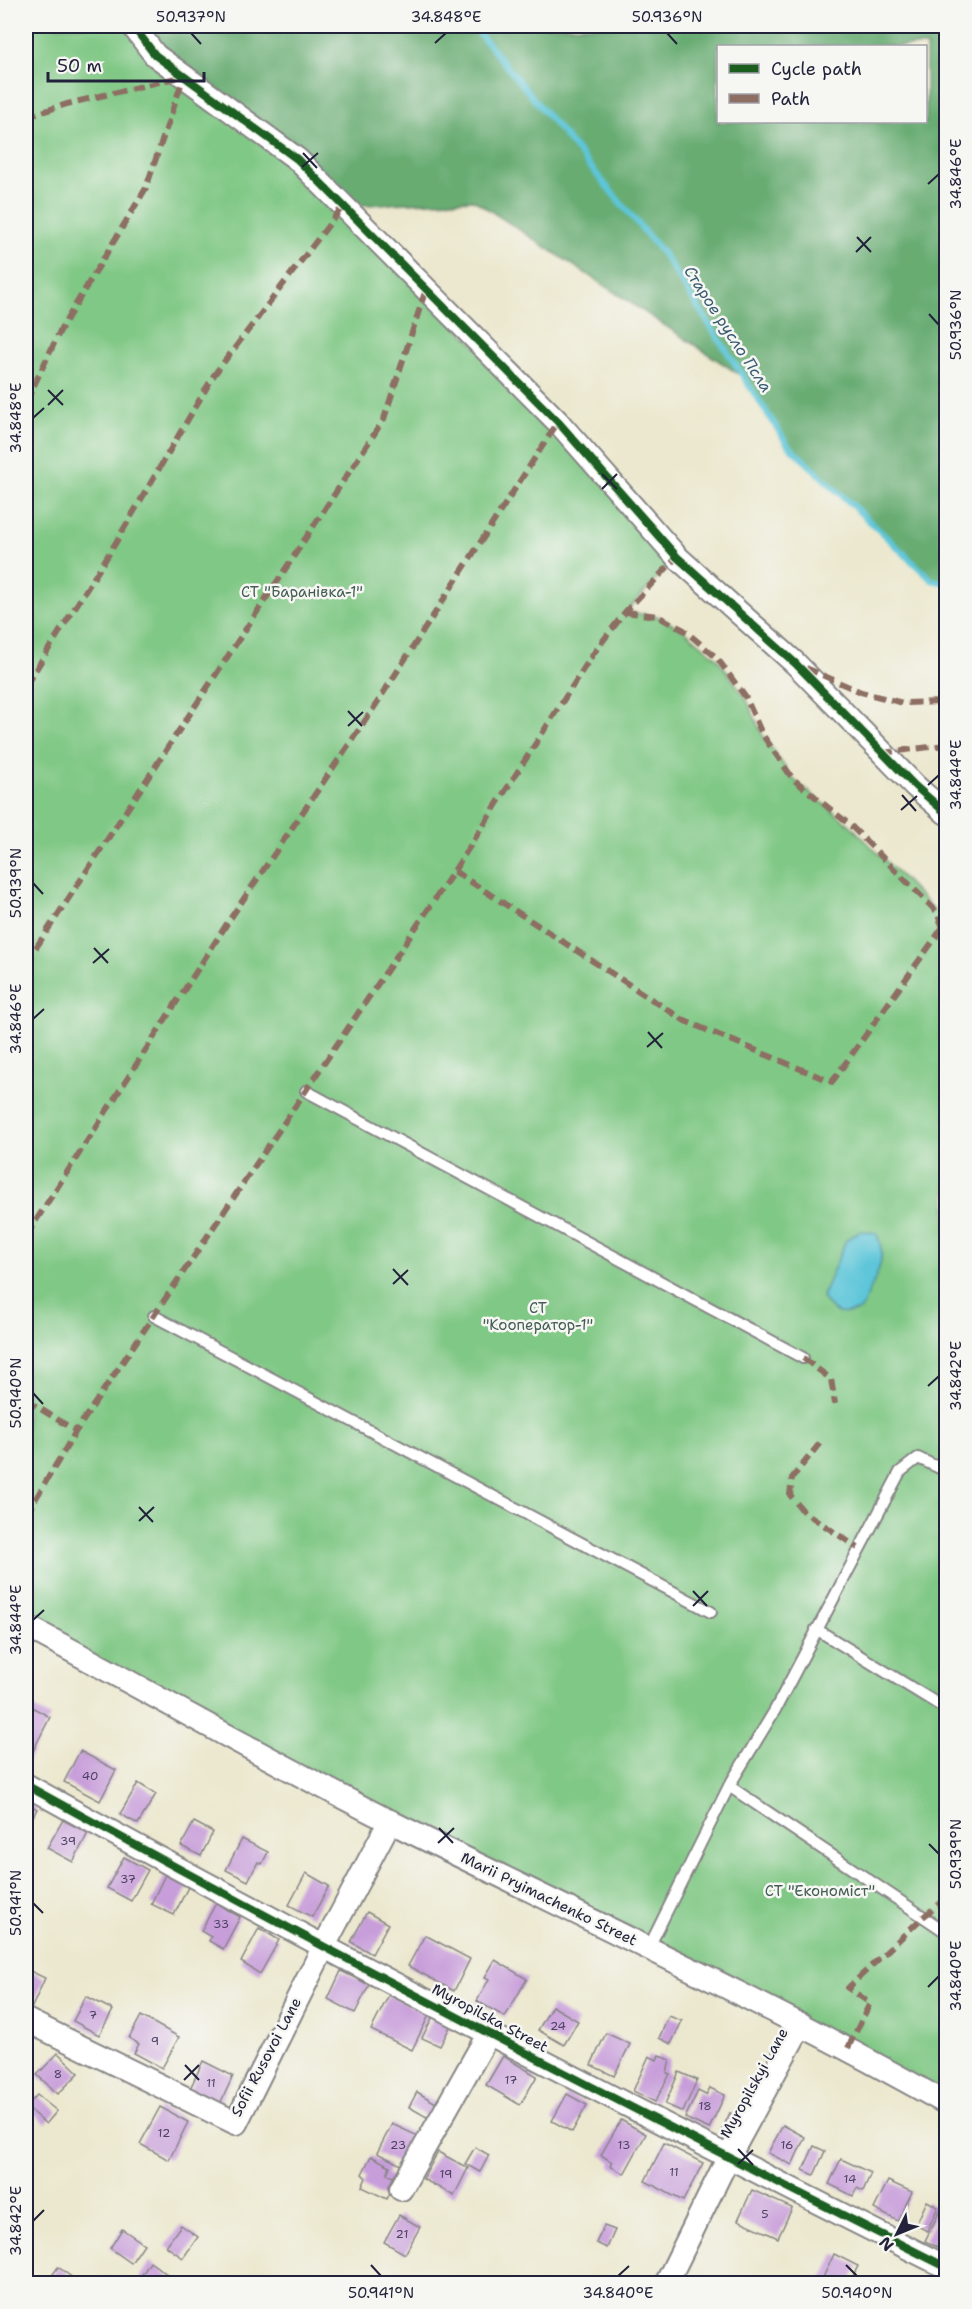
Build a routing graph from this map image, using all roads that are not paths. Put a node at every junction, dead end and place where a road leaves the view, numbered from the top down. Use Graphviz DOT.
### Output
graph roads {
  1 [pos="133,26"];
  2 [pos="946,813"];
  3 [pos="306,1091"];
  4 [pos="154,1316"];
  5 [pos="803,1358"];
  6 [pos="946,1471"];
  7 [pos="711,1612"];
  8 [pos="26,1626"];
  9 [pos="816,1629"];
  10 [pos="946,1709"];
  11 [pos="26,1785"];
  12 [pos="729,1786"];
  13 [pos="390,1821"];
  14 [pos="946,1932"];
  15 [pos="324,1946"];
  16 [pos="650,1947"];
  17 [pos="26,2020"];
  18 [pos="801,2024"];
  19 [pos="489,2033"];
  20 [pos="946,2103"];
  21 [pos="728,2158"];
  22 [pos="400,2189"];
  23 [pos="946,2267"];
  24 [pos="666,2283"];
  1 -- 2 [label="street"];
  3 -- 5 [label="lane"];
  4 -- 7 [label="lane"];
  6 -- 9 [label="lane"];
  8 -- 13 [label="street, Marii Pryimachenko Street"];
  9 -- 10 [label="lane"];
  9 -- 12 [label="lane"];
  11 -- 15 [label="street, Myropilska Street"];
  12 -- 14 [label="lane"];
  12 -- 16 [label="lane"];
  13 -- 15 [label="street, Sofii Rusovoi Lane"];
  13 -- 16 [label="street, Marii Pryimachenko Street"];
  15 -- 17 [label="street, Sofii Rusovoi Lane"];
  15 -- 19 [label="street, Myropilska Street"];
  16 -- 18 [label="street, Marii Pryimachenko Street"];
  18 -- 20 [label="street, Marii Pryimachenko Street"];
  18 -- 21 [label="street, Myropilskyi Lane"];
  19 -- 21 [label="street, Myropilska Street"];
  19 -- 22 [label="street, Myropilska Street"];
  21 -- 23 [label="street, Myropilska Street"];
  21 -- 24 [label="street, Myropilskyi Lane"];
}
